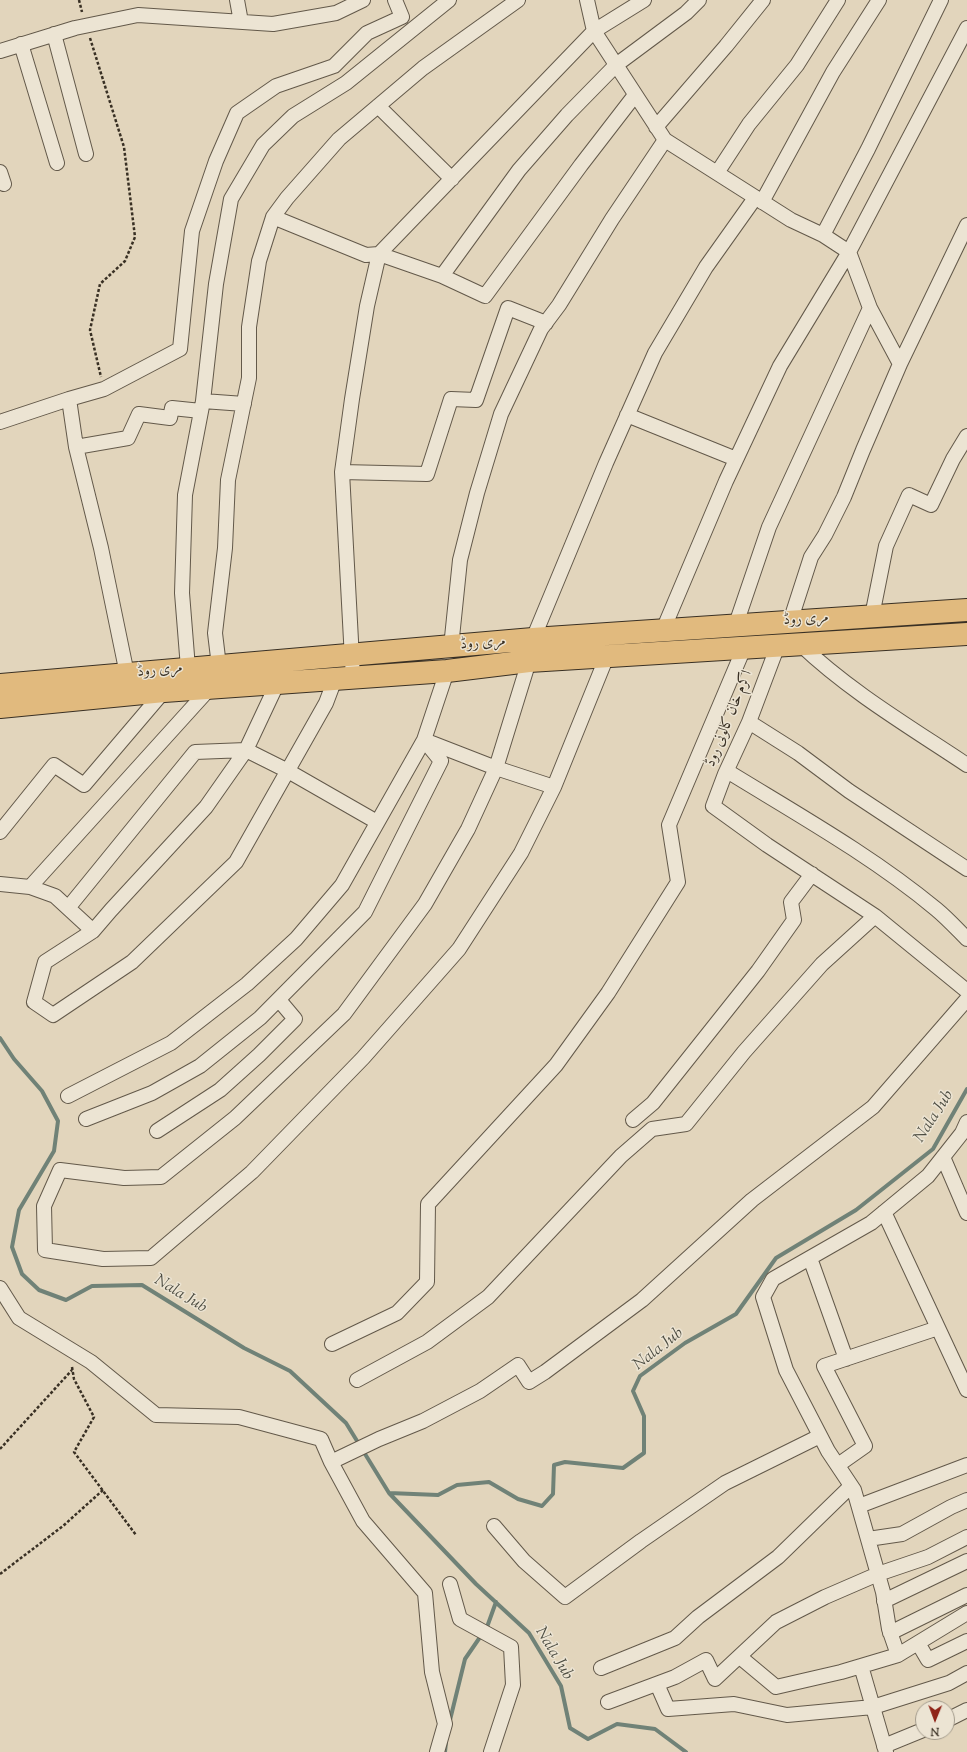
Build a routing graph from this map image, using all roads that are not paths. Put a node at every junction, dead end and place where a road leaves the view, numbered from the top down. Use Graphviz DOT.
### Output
graph roads {
  1 [pos="237,0"];
  2 [pos="363,0"];
  3 [pos="395,0"];
  4 [pos="449,0"];
  5 [pos="518,0"];
  6 [pos="587,0"];
  7 [pos="644,0"];
  8 [pos="699,0"];
  9 [pos="763,0"];
  10 [pos="838,0"];
  11 [pos="879,0"];
  12 [pos="941,0"];
  13 [pos="241,22"];
  14 [pos="967,28"];
  15 [pos="594,31"];
  16 [pos="54,34"];
  17 [pos="21,44"];
  18 [pos="0,50"];
  19 [pos="616,66"];
  20 [pos="635,95"];
  21 [pos="378,106"];
  22 [pos="656,127"];
  23 [pos="665,140"];
  24 [pos="86,154"];
  25 [pos="57,163"];
  26 [pos="717,174"];
  27 [pos="452,179"];
  28 [pos="759,200"];
  29 [pos="274,217"];
  30 [pos="967,225"];
  31 [pos="823,235"];
  32 [pos="849,252"];
  33 [pos="379,254"];
  34 [pos="442,276"];
  35 [pos="870,308"];
  36 [pos="546,323"];
  37 [pos="900,364"];
  38 [pos="68,399"];
  39 [pos="244,404"];
  40 [pos="202,406"];
  41 [pos="627,415"];
  42 [pos="0,422"];
  43 [pos="967,436"];
  44 [pos="76,447"];
  45 [pos="736,459"];
  46 [pos="342,472"];
  47 [pos="967,610"];
  48 [pos="872,616"];
  49 [pos="790,622"];
  50 [pos="736,624"];
  51 [pos="663,630"];
  52 [pos="967,634"];
  53 [pos="533,639"];
  54 [pos="800,644"];
  55 [pos="778,645"];
  56 [pos="450,647"];
  57 [pos="744,648"];
  58 [pos="351,654"];
  59 [pos="607,656"];
  60 [pos="529,661"];
  61 [pos="219,666"];
  62 [pos="188,668"];
  63 [pos="447,671"];
  64 [pos="127,674"];
  65 [pos="344,679"];
  66 [pos="277,684"];
  67 [pos="0,685"];
  68 [pos="210,688"];
  69 [pos="164,692"];
  70 [pos="0,707"];
  71 [pos="749,722"];
  72 [pos="424,740"];
  73 [pos="246,750"];
  74 [pos="967,765"];
  75 [pos="496,768"];
  76 [pos="727,770"];
  77 [pos="288,771"];
  78 [pos="554,787"];
  79 [pos="377,822"];
  80 [pos="0,832"];
  81 [pos="967,869"];
  82 [pos="812,874"];
  83 [pos="0,884"];
  84 [pos="30,887"];
  85 [pos="68,908"];
  86 [pos="875,916"];
  87 [pos="94,932"];
  88 [pos="967,938"];
  89 [pos="967,991"];
  90 [pos="967,999"];
  91 [pos="279,1000"];
  92 [pos="68,1096"];
  93 [pos="86,1118"];
  94 [pos="633,1120"];
  95 [pos="967,1122"];
  96 [pos="157,1130"];
  97 [pos="943,1157"];
  98 [pos="884,1212"];
  99 [pos="967,1213"];
  100 [pos="810,1258"];
  101 [pos="0,1288"];
  102 [pos="938,1328"];
  103 [pos="332,1344"];
  104 [pos="846,1359"];
  105 [pos="357,1380"];
  106 [pos="967,1390"];
  107 [pos="820,1436"];
  108 [pos="331,1462"];
  109 [pos="838,1465"];
  110 [pos="967,1465"];
  111 [pos="851,1486"];
  112 [pos="967,1500"];
  113 [pos="859,1506"];
  114 [pos="494,1526"];
  115 [pos="967,1537"];
  116 [pos="868,1539"];
  117 [pos="967,1561"];
  118 [pos="878,1574"];
  119 [pos="450,1584"];
  120 [pos="967,1595"];
  121 [pos="884,1601"];
  122 [pos="967,1613"];
  123 [pos="890,1633"];
  124 [pos="967,1642"];
  125 [pos="918,1643"];
  126 [pos="898,1655"];
  127 [pos="740,1657"];
  128 [pos="861,1666"];
  129 [pos="601,1668"];
  130 [pos="967,1673"];
  131 [pos="657,1684"];
  132 [pos="608,1702"];
  133 [pos="873,1707"];
  134 [pos="967,1710"];
  135 [pos="955,1716"];
  136 [pos="915,1734"];
  137 [pos="885,1749"];
  138 [pos="438,1752"];
  139 [pos="490,1752"];
  1 -- 13 [label="street"];
  2 -- 13 [label="street"];
  3 -- 38 [label="street"];
  4 -- 40 [label="street"];
  5 -- 21 [label="street"];
  6 -- 15 [label="street"];
  7 -- 15 [label="street"];
  8 -- 19 [label="street"];
  9 -- 22 [label="street"];
  10 -- 26 [label="street"];
  11 -- 28 [label="street"];
  12 -- 31 [label="street"];
  13 -- 16 [label="street"];
  14 -- 32 [label="street"];
  15 -- 19 [label="street"];
  15 -- 27 [label="street"];
  16 -- 17 [label="street"];
  16 -- 24 [label="street"];
  17 -- 18 [label="street"];
  17 -- 25 [label="street"];
  19 -- 20 [label="street"];
  19 -- 34 [label="street"];
  20 -- 22 [label="street"];
  20 -- 34 [label="street"];
  21 -- 27 [label="street"];
  21 -- 29 [label="street"];
  22 -- 23 [label="street"];
  23 -- 26 [label="street"];
  23 -- 36 [label="street"];
  26 -- 28 [label="street"];
  27 -- 33 [label="street"];
  28 -- 31 [label="street"];
  28 -- 41 [label="street"];
  29 -- 33 [label="street"];
  29 -- 39 [label="street"];
  30 -- 37 [label="street"];
  31 -- 32 [label="street"];
  32 -- 35 [label="street"];
  32 -- 45 [label="street"];
  33 -- 34 [label="street"];
  33 -- 46 [label="street"];
  35 -- 37 [label="street"];
  35 -- 50 [label="street"];
  36 -- 46 [label="street"];
  36 -- 56 [label="street"];
  37 -- 49 [label="street"];
  38 -- 42 [label="street"];
  38 -- 44 [label="street"];
  39 -- 40 [label="street"];
  39 -- 61 [label="street"];
  40 -- 44 [label="street"];
  40 -- 62 [label="street"];
  41 -- 45 [label="street"];
  41 -- 53 [label="street"];
  43 -- 48 [label="street"];
  44 -- 64 [label="street"];
  45 -- 51 [label="street"];
  46 -- 58 [label="street"];
  47 -- 48 [label="main road, مری روڈ"];
  48 -- 49 [label="main road, مری روڈ"];
  49 -- 50 [label="main road, مری روڈ"];
  50 -- 51 [label="main road, مری روڈ"];
  51 -- 53 [label="main road, مری روڈ"];
  52 -- 54 [label="main road, مری روڈ"];
  53 -- 56 [label="main road, مری روڈ"];
  54 -- 55 [label="main road, مری روڈ"];
  54 -- 74 [label="street"];
  55 -- 57 [label="main road, مری روڈ"];
  55 -- 71 [label="street, اکرم خان کالونی روڈ"];
  56 -- 58 [label="main road, مری روڈ"];
  57 -- 59 [label="main road, مری روڈ"];
  57 -- 103 [label="street"];
  58 -- 61 [label="main road, مری روڈ"];
  58 -- 65 [label="street"];
  59 -- 60 [label="main road, مری روڈ"];
  59 -- 78 [label="street"];
  60 -- 63 [label="main road, مری روڈ"];
  60 -- 75 [label="street"];
  61 -- 62 [label="main road, مری روڈ"];
  62 -- 64 [label="main road, مری روڈ"];
  63 -- 65 [label="main road, مری روڈ"];
  63 -- 72 [label="street"];
  64 -- 67 [label="main road, مری روڈ"];
  65 -- 66 [label="main road, مری روڈ"];
  65 -- 77 [label="street"];
  66 -- 68 [label="main road, مری روڈ"];
  66 -- 73 [label="street"];
  68 -- 69 [label="main road, مری روڈ"];
  68 -- 84 [label="street"];
  69 -- 70 [label="main road, مری روڈ"];
  69 -- 80 [label="street"];
  71 -- 76 [label="street, اکرم خان کالونی روڈ"];
  71 -- 81 [label="street"];
  72 -- 75 [label="street"];
  72 -- 79 [label="street"];
  72 -- 91 [label="street"];
  73 -- 77 [label="street"];
  73 -- 85 [label="street"];
  73 -- 87 [label="street"];
  75 -- 78 [label="street"];
  75 -- 78 [label="street"];
  76 -- 82 [label="street, اکرم خان کالونی روڈ"];
  76 -- 88 [label="street"];
  77 -- 79 [label="street"];
  77 -- 87 [label="street"];
  79 -- 92 [label="street"];
  82 -- 86 [label="street"];
  82 -- 94 [label="street"];
  83 -- 84 [label="street"];
  84 -- 85 [label="street"];
  85 -- 87 [label="street"];
  86 -- 89 [label="street"];
  86 -- 105 [label="street"];
  90 -- 108 [label="street"];
  91 -- 93 [label="street"];
  91 -- 96 [label="street"];
  95 -- 97 [label="street"];
  97 -- 98 [label="street"];
  97 -- 99 [label="street"];
  98 -- 100 [label="street"];
  98 -- 102 [label="street"];
  100 -- 104 [label="street"];
  100 -- 107 [label="street"];
  101 -- 108 [label="street"];
  102 -- 104 [label="street"];
  102 -- 106 [label="street"];
  104 -- 109 [label="street"];
  107 -- 109 [label="street"];
  107 -- 114 [label="street"];
  108 -- 138 [label="street"];
  109 -- 111 [label="street"];
  110 -- 113 [label="street"];
  111 -- 113 [label="street"];
  111 -- 129 [label="street"];
  112 -- 116 [label="street"];
  113 -- 116 [label="street"];
  115 -- 118 [label="street"];
  116 -- 118 [label="street"];
  117 -- 121 [label="street"];
  118 -- 121 [label="street"];
  118 -- 127 [label="street"];
  119 -- 139 [label="street"];
  120 -- 123 [label="street"];
  121 -- 123 [label="street"];
  122 -- 125 [label="street"];
  123 -- 126 [label="street"];
  124 -- 125 [label="street"];
  125 -- 126 [label="street"];
  126 -- 128 [label="street"];
  127 -- 128 [label="street"];
  127 -- 131 [label="street"];
  128 -- 133 [label="street"];
  130 -- 133 [label="street"];
  131 -- 132 [label="street"];
  131 -- 133 [label="street"];
  133 -- 137 [label="street"];
  134 -- 135 [label="street"];
  136 -- 137 [label="street"];
}
